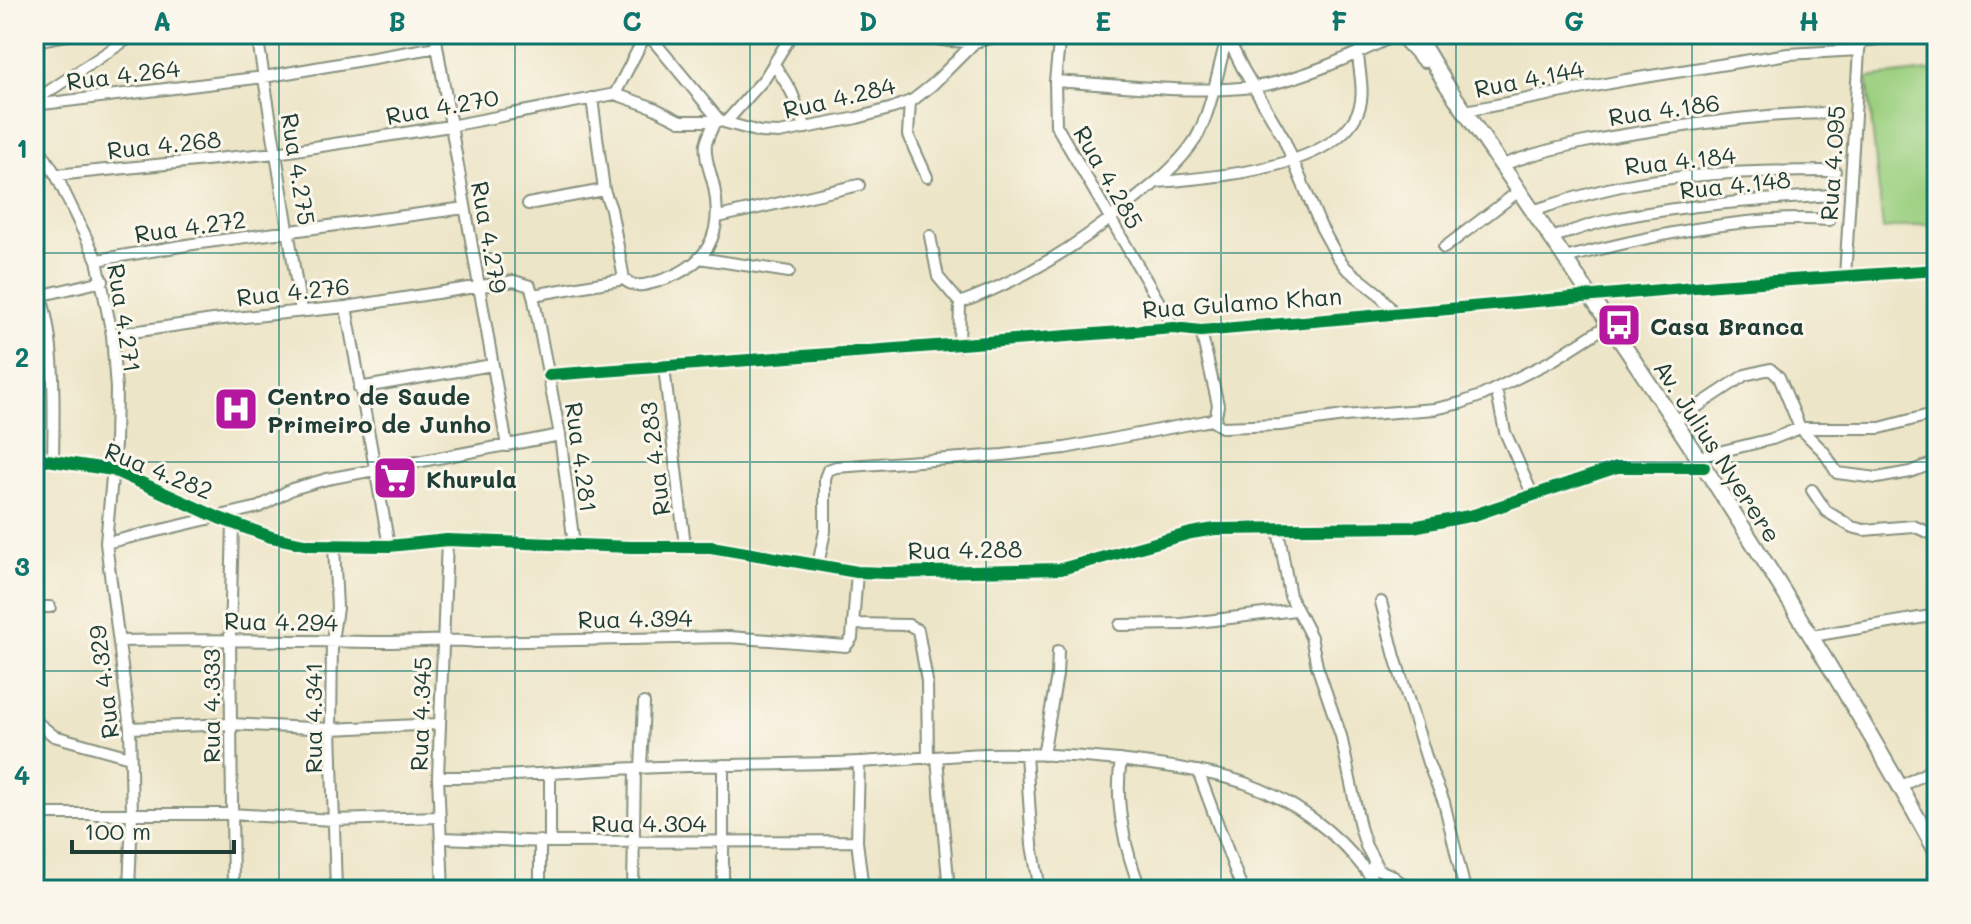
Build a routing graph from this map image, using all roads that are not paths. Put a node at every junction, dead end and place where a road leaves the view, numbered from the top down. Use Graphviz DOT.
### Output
graph roads {
  1 [pos="72,34"];
  2 [pos="134,34"];
  3 [pos="257,34"];
  4 [pos="435,34"];
  5 [pos="647,34"];
  6 [pos="792,34"];
  7 [pos="906,34"];
  8 [pos="1008,34"];
  9 [pos="1060,34"];
  10 [pos="1399,34"];
  11 [pos="1416,34"];
  12 [pos="1927,34"];
  13 [pos="1228,35"];
  14 [pos="34,41"];
  15 [pos="975,42"];
  16 [pos="1860,42"];
  17 [pos="437,47"];
  18 [pos="1358,54"];
  19 [pos="774,64"];
  20 [pos="264,77"];
  21 [pos="1055,81"];
  22 [pos="1446,84"];
  23 [pos="1253,87"];
  24 [pos="1212,89"];
  25 [pos="617,91"];
  26 [pos="592,98"];
  27 [pos="910,101"];
  28 [pos="34,103"];
  29 [pos="1465,111"];
  30 [pos="1836,113"];
  31 [pos="720,122"];
  32 [pos="450,126"];
  33 [pos="806,128"];
  34 [pos="34,140"];
  35 [pos="276,153"];
  36 [pos="1294,161"];
  37 [pos="1502,165"];
  38 [pos="1835,171"];
  39 [pos="56,175"];
  40 [pos="927,177"];
  41 [pos="1158,182"];
  42 [pos="859,185"];
  43 [pos="604,190"];
  44 [pos="1519,191"];
  45 [pos="1831,195"];
  46 [pos="528,204"];
  47 [pos="465,208"];
  48 [pos="1532,211"];
  49 [pos="718,217"];
  50 [pos="1110,219"];
  51 [pos="1829,220"];
  52 [pos="289,232"];
  53 [pos="930,236"];
  54 [pos="1551,238"];
  55 [pos="1444,248"];
  56 [pos="699,258"];
  57 [pos="1565,258"];
  58 [pos="97,260"];
  59 [pos="1937,270"];
  60 [pos="789,272"];
  61 [pos="1845,277"];
  62 [pos="34,278"];
  63 [pos="624,279"];
  64 [pos="103,281"];
  65 [pos="478,285"];
  66 [pos="533,295"];
  67 [pos="38,296"];
  68 [pos="1589,297"];
  69 [pos="960,303"];
  70 [pos="346,307"];
  71 [pos="301,311"];
  72 [pos="1394,313"];
  73 [pos="1608,325"];
  74 [pos="1174,328"];
  75 [pos="1201,331"];
  76 [pos="112,335"];
  77 [pos="959,346"];
  78 [pos="492,365"];
  79 [pos="664,367"];
  80 [pos="549,375"];
  81 [pos="359,388"];
  82 [pos="1496,389"];
  83 [pos="1937,413"];
  84 [pos="1211,420"];
  85 [pos="1674,422"];
  86 [pos="1800,428"];
  87 [pos="560,435"];
  88 [pos="507,446"];
  89 [pos="34,458"];
  90 [pos="53,459"];
  91 [pos="1701,462"];
  92 [pos="1937,462"];
  93 [pos="113,470"];
  94 [pos="375,470"];
  95 [pos="1812,490"];
  96 [pos="1533,496"];
  97 [pos="219,518"];
  98 [pos="233,523"];
  99 [pos="1278,529"];
  100 [pos="1937,536"];
  101 [pos="106,539"];
  102 [pos="447,540"];
  103 [pos="574,545"];
  104 [pos="334,546"];
  105 [pos="389,546"];
  106 [pos="685,546"];
  107 [pos="818,565"];
  108 [pos="857,572"];
  109 [pos="1381,602"];
  110 [pos="34,607"];
  111 [pos="50,607"];
  112 [pos="1295,610"];
  113 [pos="1937,615"];
  114 [pos="853,624"];
  115 [pos="1120,625"];
  116 [pos="1812,636"];
  117 [pos="442,638"];
  118 [pos="230,639"];
  119 [pos="119,641"];
  120 [pos="332,641"];
  121 [pos="1058,651"];
  122 [pos="644,703"];
  123 [pos="34,720"];
  124 [pos="231,724"];
  125 [pos="440,724"];
  126 [pos="130,728"];
  127 [pos="331,729"];
  128 [pos="1026,754"];
  129 [pos="1043,755"];
  130 [pos="130,757"];
  131 [pos="932,758"];
  132 [pos="1121,760"];
  133 [pos="859,762"];
  134 [pos="723,765"];
  135 [pos="1937,767"];
  136 [pos="638,768"];
  137 [pos="1198,771"];
  138 [pos="550,773"];
  139 [pos="438,777"];
  140 [pos="1900,787"];
  141 [pos="34,814"];
  142 [pos="132,814"];
  143 [pos="230,814"];
  144 [pos="440,817"];
  145 [pos="333,820"];
  146 [pos="441,838"];
  147 [pos="857,841"];
  148 [pos="545,842"];
  149 [pos="634,842"];
  150 [pos="723,842"];
  151 [pos="1937,853"];
  152 [pos="1364,865"];
  153 [pos="1378,868"];
  154 [pos="1242,889"];
  155 [pos="129,890"];
  156 [pos="233,890"];
  157 [pos="336,890"];
  158 [pos="443,890"];
  159 [pos="540,890"];
  160 [pos="633,890"];
  161 [pos="723,890"];
  162 [pos="863,890"];
  163 [pos="949,890"];
  164 [pos="1040,890"];
  165 [pos="1141,890"];
  166 [pos="1380,890"];
  167 [pos="1411,890"];
  168 [pos="1465,890"];
  1 -- 14 [label="street"];
  2 -- 28 [label="street"];
  3 -- 20 [label="street, Rua 4.275"];
  4 -- 17 [label="street, Rua 4.279"];
  5 -- 25 [label="street"];
  5 -- 31 [label="street"];
  6 -- 19 [label="street"];
  7 -- 15 [label="street"];
  8 -- 15 [label="street"];
  9 -- 21 [label="street, Rua 4.285"];
  10 -- 18 [label="street"];
  10 -- 22 [label="main road, Av. Julius Nyerere"];
  11 -- 22 [label="main road, Av. Julius Nyerere"];
  12 -- 16 [label="street, Rua 4.144"];
  13 -- 23 [label="street"];
  13 -- 24 [label="street"];
  15 -- 27 [label="street, Rua 4.284"];
  16 -- 29 [label="street, Rua 4.144"];
  16 -- 61 [label="street, Rua 4.095"];
  17 -- 20 [label="street, Rua 4.264"];
  17 -- 32 [label="street, Rua 4.279"];
  18 -- 23 [label="street"];
  18 -- 36 [label="street"];
  19 -- 31 [label="street"];
  19 -- 33 [label="street"];
  20 -- 28 [label="street, Rua 4.264"];
  20 -- 35 [label="street, Rua 4.275"];
  21 -- 24 [label="street"];
  21 -- 50 [label="street, Rua 4.285"];
  22 -- 29 [label="main road, Av. Julius Nyerere"];
  23 -- 24 [label="street"];
  23 -- 36 [label="street"];
  24 -- 41 [label="street"];
  25 -- 26 [label="street, Rua 4.270"];
  25 -- 31 [label="street, Rua 4.284"];
  26 -- 32 [label="street, Rua 4.270"];
  26 -- 43 [label="street"];
  27 -- 33 [label="street, Rua 4.284"];
  27 -- 40 [label="street"];
  29 -- 37 [label="main road, Av. Julius Nyerere"];
  30 -- 37 [label="street, Rua 4.186"];
  31 -- 33 [label="street, Rua 4.284"];
  31 -- 49 [label="street"];
  32 -- 35 [label="street, Rua 4.270"];
  32 -- 47 [label="street, Rua 4.279"];
  34 -- 39 [label="street, Rua 4.271"];
  35 -- 39 [label="street, Rua 4.268"];
  35 -- 52 [label="street, Rua 4.275"];
  36 -- 41 [label="street"];
  36 -- 72 [label="street"];
  37 -- 44 [label="main road, Av. Julius Nyerere"];
  38 -- 48 [label="street, Rua 4.184"];
  39 -- 58 [label="street, Rua 4.271"];
  41 -- 50 [label="street"];
  42 -- 49 [label="street"];
  43 -- 46 [label="street"];
  43 -- 63 [label="street"];
  44 -- 48 [label="main road, Av. Julius Nyerere"];
  44 -- 55 [label="street"];
  45 -- 54 [label="street, Rua 4.148"];
  47 -- 52 [label="street, Rua 4.272"];
  47 -- 65 [label="street, Rua 4.279"];
  48 -- 54 [label="main road, Av. Julius Nyerere"];
  49 -- 56 [label="street"];
  50 -- 69 [label="street"];
  50 -- 74 [label="street, Rua 4.285"];
  51 -- 57 [label="street"];
  52 -- 58 [label="street, Rua 4.272"];
  52 -- 71 [label="street, Rua 4.275"];
  53 -- 69 [label="street"];
  54 -- 57 [label="main road, Av. Julius Nyerere"];
  56 -- 60 [label="street"];
  56 -- 63 [label="street"];
  57 -- 68 [label="main road, Av. Julius Nyerere"];
  58 -- 64 [label="street, Rua 4.271"];
  59 -- 61 [label="street, Rua Gulamo Khan"];
  61 -- 68 [label="street, Rua Gulamo Khan"];
  62 -- 67 [label="street"];
  63 -- 66 [label="street"];
  64 -- 67 [label="street"];
  64 -- 76 [label="street, Rua 4.271"];
  65 -- 66 [label="street, Rua 4.276"];
  65 -- 70 [label="street, Rua 4.276"];
  65 -- 78 [label="street, Rua 4.279"];
  66 -- 80 [label="street, Rua 4.281"];
  67 -- 90 [label="street"];
  68 -- 72 [label="street, Rua Gulamo Khan"];
  68 -- 73 [label="main road, Av. Julius Nyerere"];
  69 -- 77 [label="street"];
  70 -- 71 [label="street, Rua 4.276"];
  70 -- 81 [label="street"];
  71 -- 76 [label="street, Rua 4.276"];
  72 -- 75 [label="street, Rua Gulamo Khan"];
  73 -- 82 [label="street"];
  73 -- 85 [label="main road, Av. Julius Nyerere"];
  74 -- 75 [label="street, Rua Gulamo Khan"];
  74 -- 77 [label="street, Rua Gulamo Khan"];
  75 -- 84 [label="street"];
  76 -- 93 [label="street, Rua 4.271"];
  77 -- 79 [label="street, Rua Gulamo Khan"];
  78 -- 81 [label="street"];
  78 -- 88 [label="street, Rua 4.279"];
  79 -- 80 [label="street, Rua Gulamo Khan"];
  79 -- 106 [label="street, Rua 4.283"];
  80 -- 87 [label="street, Rua 4.281"];
  81 -- 94 [label="street"];
  82 -- 84 [label="street"];
  82 -- 96 [label="street"];
  83 -- 86 [label="street"];
  84 -- 107 [label="street"];
  85 -- 86 [label="street"];
  85 -- 91 [label="main road, Av. Julius Nyerere"];
  86 -- 91 [label="street"];
  86 -- 92 [label="street"];
  87 -- 88 [label="street, Rua 4.282"];
  87 -- 103 [label="street, Rua 4.281"];
  88 -- 94 [label="street, Rua 4.282"];
  89 -- 90 [label="street, Rua 4.282"];
  90 -- 93 [label="street, Rua 4.282"];
  91 -- 96 [label="street, Rua 4.288"];
  91 -- 116 [label="main road, Av. Julius Nyerere"];
  93 -- 97 [label="street, Rua 4.282"];
  93 -- 101 [label="street, Rua 4.329"];
  94 -- 97 [label="street, Rua 4.282"];
  94 -- 105 [label="street"];
  95 -- 100 [label="street"];
  96 -- 99 [label="street, Rua 4.288"];
  97 -- 98 [label="street, Rua 4.288"];
  97 -- 101 [label="street"];
  98 -- 104 [label="street, Rua 4.288"];
  98 -- 118 [label="street, Rua 4.333"];
  99 -- 108 [label="street, Rua 4.288"];
  99 -- 112 [label="street"];
  101 -- 119 [label="street, Rua 4.329"];
  102 -- 103 [label="street, Rua 4.288"];
  102 -- 105 [label="street, Rua 4.288"];
  102 -- 117 [label="street, Rua 4.345"];
  103 -- 106 [label="street, Rua 4.288"];
  104 -- 105 [label="street, Rua 4.288"];
  104 -- 120 [label="street, Rua 4.341"];
  106 -- 107 [label="street, Rua 4.288"];
  107 -- 108 [label="street, Rua 4.288"];
  108 -- 114 [label="street"];
  109 -- 168 [label="street"];
  110 -- 111 [label="street"];
  112 -- 115 [label="street"];
  112 -- 153 [label="street"];
  113 -- 116 [label="street"];
  114 -- 117 [label="street, Rua 4.394"];
  114 -- 131 [label="street"];
  116 -- 140 [label="main road, Av. Julius Nyerere"];
  117 -- 120 [label="street, Rua 4.294"];
  117 -- 125 [label="street, Rua 4.345"];
  118 -- 119 [label="street, Rua 4.294"];
  118 -- 120 [label="street, Rua 4.294"];
  118 -- 124 [label="street, Rua 4.333"];
  119 -- 126 [label="street, Rua 4.329"];
  120 -- 127 [label="street, Rua 4.341"];
  121 -- 129 [label="street"];
  122 -- 136 [label="street"];
  123 -- 130 [label="street"];
  124 -- 126 [label="street"];
  124 -- 127 [label="street"];
  124 -- 143 [label="street, Rua 4.333"];
  125 -- 127 [label="street"];
  125 -- 139 [label="street, Rua 4.345"];
  126 -- 130 [label="street, Rua 4.329"];
  127 -- 145 [label="street, Rua 4.341"];
  128 -- 129 [label="street"];
  128 -- 131 [label="street"];
  128 -- 164 [label="street"];
  129 -- 132 [label="street"];
  130 -- 142 [label="street, Rua 4.329"];
  131 -- 133 [label="street"];
  131 -- 163 [label="street"];
  132 -- 137 [label="street"];
  132 -- 165 [label="street"];
  133 -- 134 [label="street"];
  133 -- 147 [label="street"];
  134 -- 136 [label="street"];
  134 -- 150 [label="street"];
  135 -- 140 [label="street"];
  136 -- 138 [label="street"];
  136 -- 149 [label="street"];
  137 -- 152 [label="street"];
  137 -- 154 [label="street"];
  138 -- 139 [label="street"];
  138 -- 148 [label="street"];
  139 -- 144 [label="street, Rua 4.345"];
  140 -- 151 [label="main road, Av. Julius Nyerere"];
  141 -- 142 [label="street"];
  142 -- 143 [label="street"];
  142 -- 155 [label="street, Rua 4.329"];
  143 -- 145 [label="street"];
  143 -- 156 [label="street, Rua 4.333"];
  144 -- 145 [label="street"];
  144 -- 146 [label="street, Rua 4.345"];
  145 -- 157 [label="street, Rua 4.341"];
  146 -- 148 [label="street, Rua 4.304"];
  146 -- 158 [label="street, Rua 4.345"];
  147 -- 150 [label="street, Rua 4.304"];
  147 -- 162 [label="street"];
  148 -- 149 [label="street, Rua 4.304"];
  148 -- 159 [label="street"];
  149 -- 150 [label="street, Rua 4.304"];
  149 -- 160 [label="street"];
  150 -- 161 [label="street"];
  152 -- 153 [label="street"];
  152 -- 166 [label="street"];
  153 -- 167 [label="street"];
}
